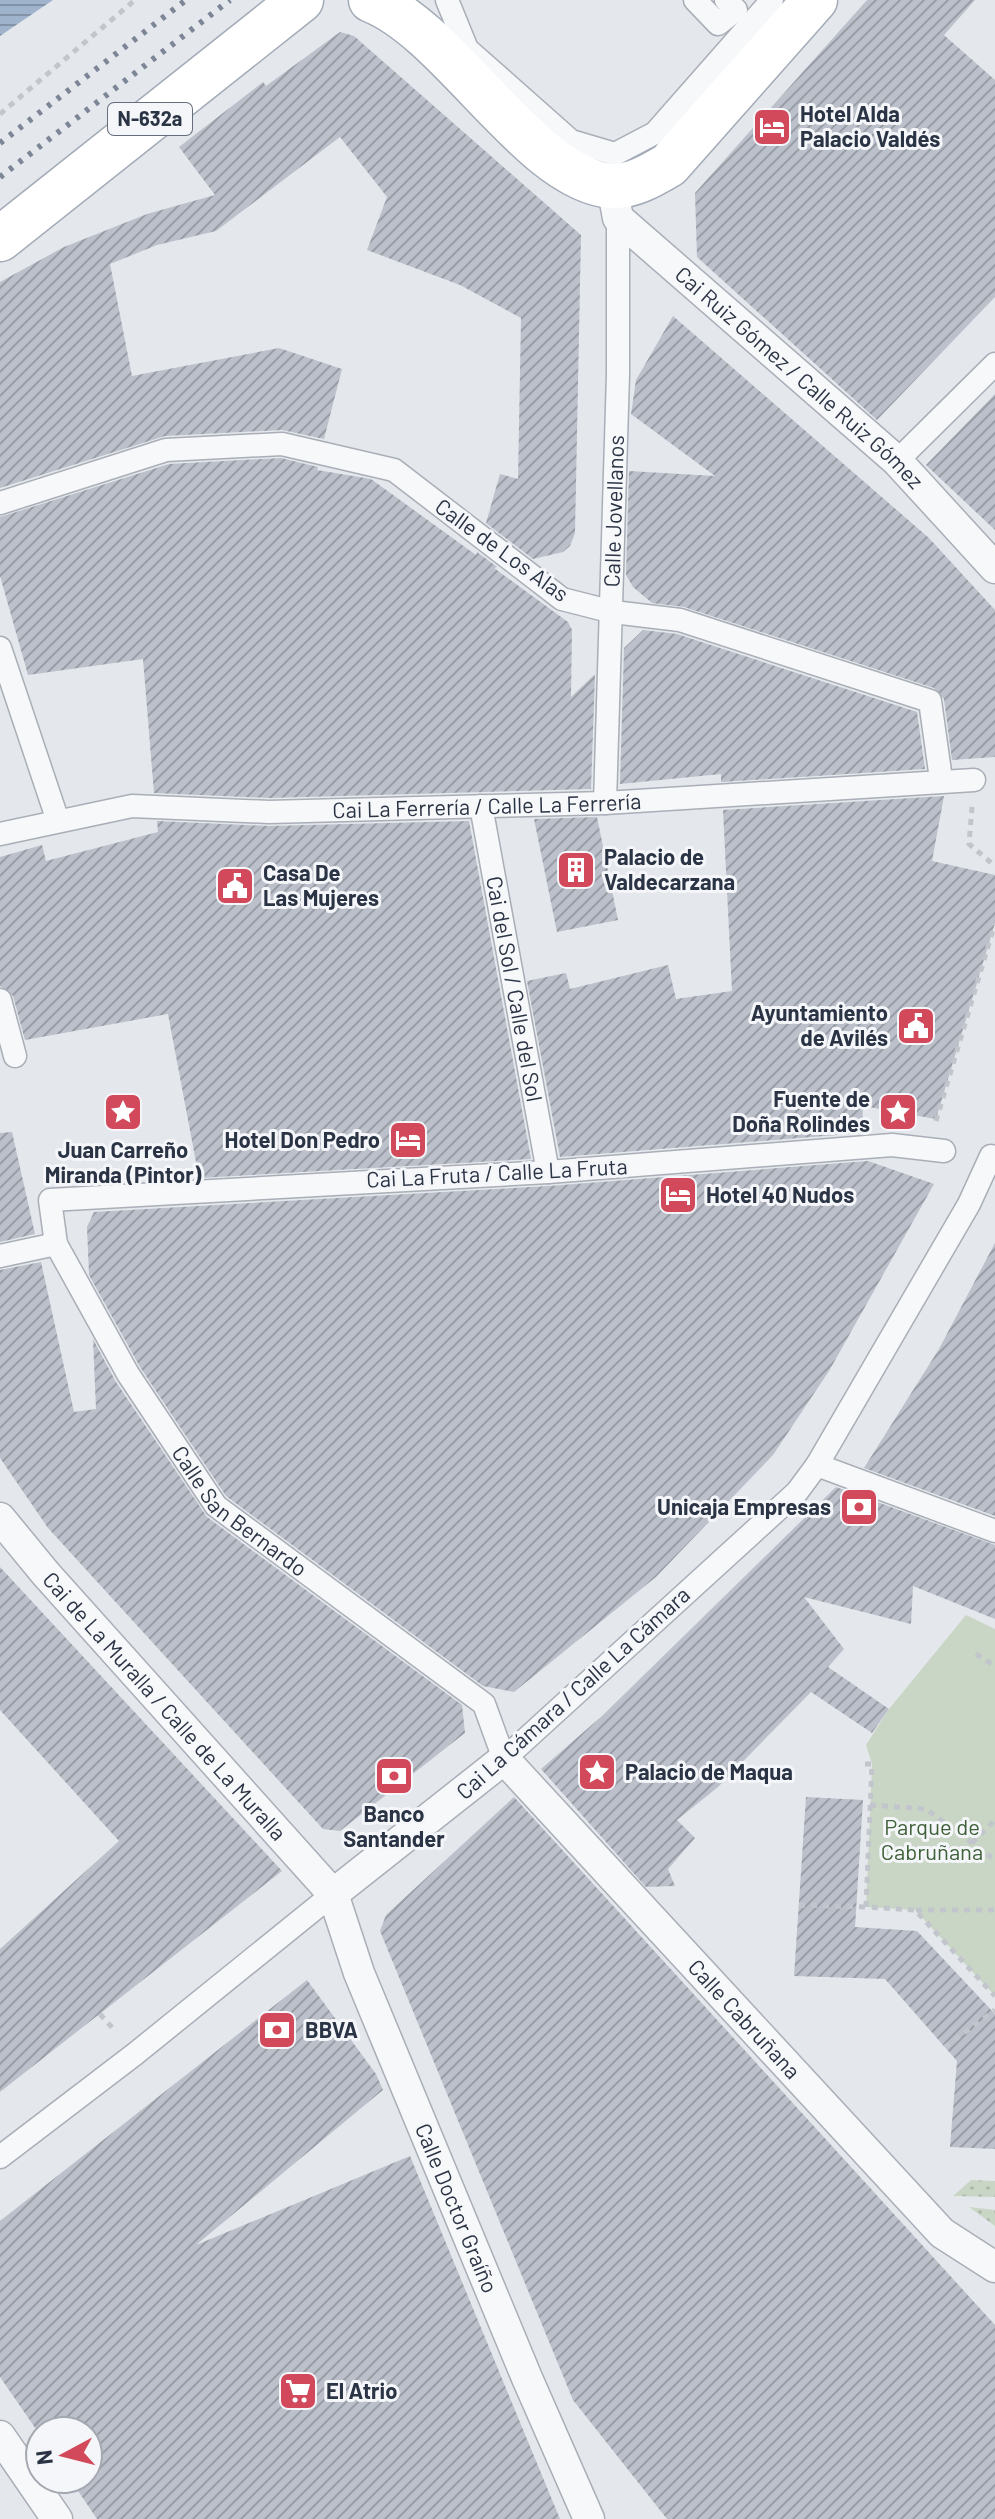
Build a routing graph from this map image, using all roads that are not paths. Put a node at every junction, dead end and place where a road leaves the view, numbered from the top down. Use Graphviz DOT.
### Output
graph roads {
  1 [pos="301,0"];
  2 [pos="371,0"];
  3 [pos="447,0"];
  4 [pos="695,0"];
  5 [pos="726,0"];
  6 [pos="772,0"];
  7 [pos="815,0"];
  8 [pos="428,20"];
  9 [pos="615,202"];
  10 [pos="0,239"];
  11 [pos="995,364"];
  12 [pos="897,461"];
  13 [pos="0,503"];
  14 [pos="995,568"];
  15 [pos="613,612"];
  16 [pos="0,648"];
  17 [pos="941,779"];
  18 [pos="974,780"];
  19 [pos="605,803"];
  20 [pos="481,806"];
  21 [pos="58,821"];
  22 [pos="0,834"];
  23 [pos="0,1000"];
  24 [pos="15,1056"];
  25 [pos="944,1151"];
  26 [pos="991,1156"];
  27 [pos="548,1172"];
  28 [pos="50,1200"];
  29 [pos="56,1244"];
  30 [pos="0,1256"];
  31 [pos="817,1465"];
  32 [pos="0,1518"];
  33 [pos="995,1531"];
  34 [pos="504,1759"];
  35 [pos="333,1894"];
  36 [pos="0,2157"];
  37 [pos="995,2267"];
  38 [pos="0,2436"];
  39 [pos="57,2519"];
  40 [pos="589,2519"];
  1 -- 10 [label="main road, N-632a"];
  2 -- 8 [label="main road"];
  3 -- 6 [label="street"];
  4 -- 5 [label="street"];
  7 -- 9 [label="main road"];
  8 -- 9 [label="main road"];
  9 -- 12 [label="street, Cai Ruiz Gómez / Calle Ruiz Gómez"];
  9 -- 15 [label="street, Calle Jovellanos"];
  11 -- 12 [label="street"];
  12 -- 14 [label="street, Cai Ruiz Gómez / Calle Ruiz Gómez"];
  13 -- 15 [label="street, Calle de Los Alas"];
  15 -- 17 [label="street, Calle de Los Alas"];
  15 -- 19 [label="street, Calle Jovellanos"];
  16 -- 21 [label="street"];
  17 -- 18 [label="street, Cai La Ferrería / Calle La Ferrería"];
  17 -- 19 [label="street, Cai La Ferrería / Calle La Ferrería"];
  19 -- 20 [label="street, Cai La Ferrería / Calle La Ferrería"];
  20 -- 22 [label="street, Cai La Ferrería / Calle La Ferrería"];
  20 -- 27 [label="street, Cai del Sol / Calle del Sol"];
  23 -- 24 [label="street"];
  25 -- 27 [label="street, Cai La Fruta / Calle La Fruta"];
  26 -- 31 [label="street, Cai La Cámara / Calle La Cámara"];
  27 -- 28 [label="street, Cai La Fruta / Calle La Fruta"];
  28 -- 29 [label="street, Calle San Bernardo"];
  29 -- 30 [label="street"];
  29 -- 34 [label="street, Calle San Bernardo"];
  31 -- 33 [label="street"];
  31 -- 34 [label="street, Cai La Cámara / Calle La Cámara"];
  32 -- 35 [label="street, Cai de La Muralla / Calle de La Muralla"];
  34 -- 35 [label="street, Cai La Cámara / Calle La Cámara"];
  34 -- 37 [label="street, Calle Cabruñana"];
  35 -- 36 [label="street, Cai La Cámara / Calle La Cámara"];
  35 -- 40 [label="street, Calle Doctor Graíño"];
  38 -- 39 [label="street"];
}
